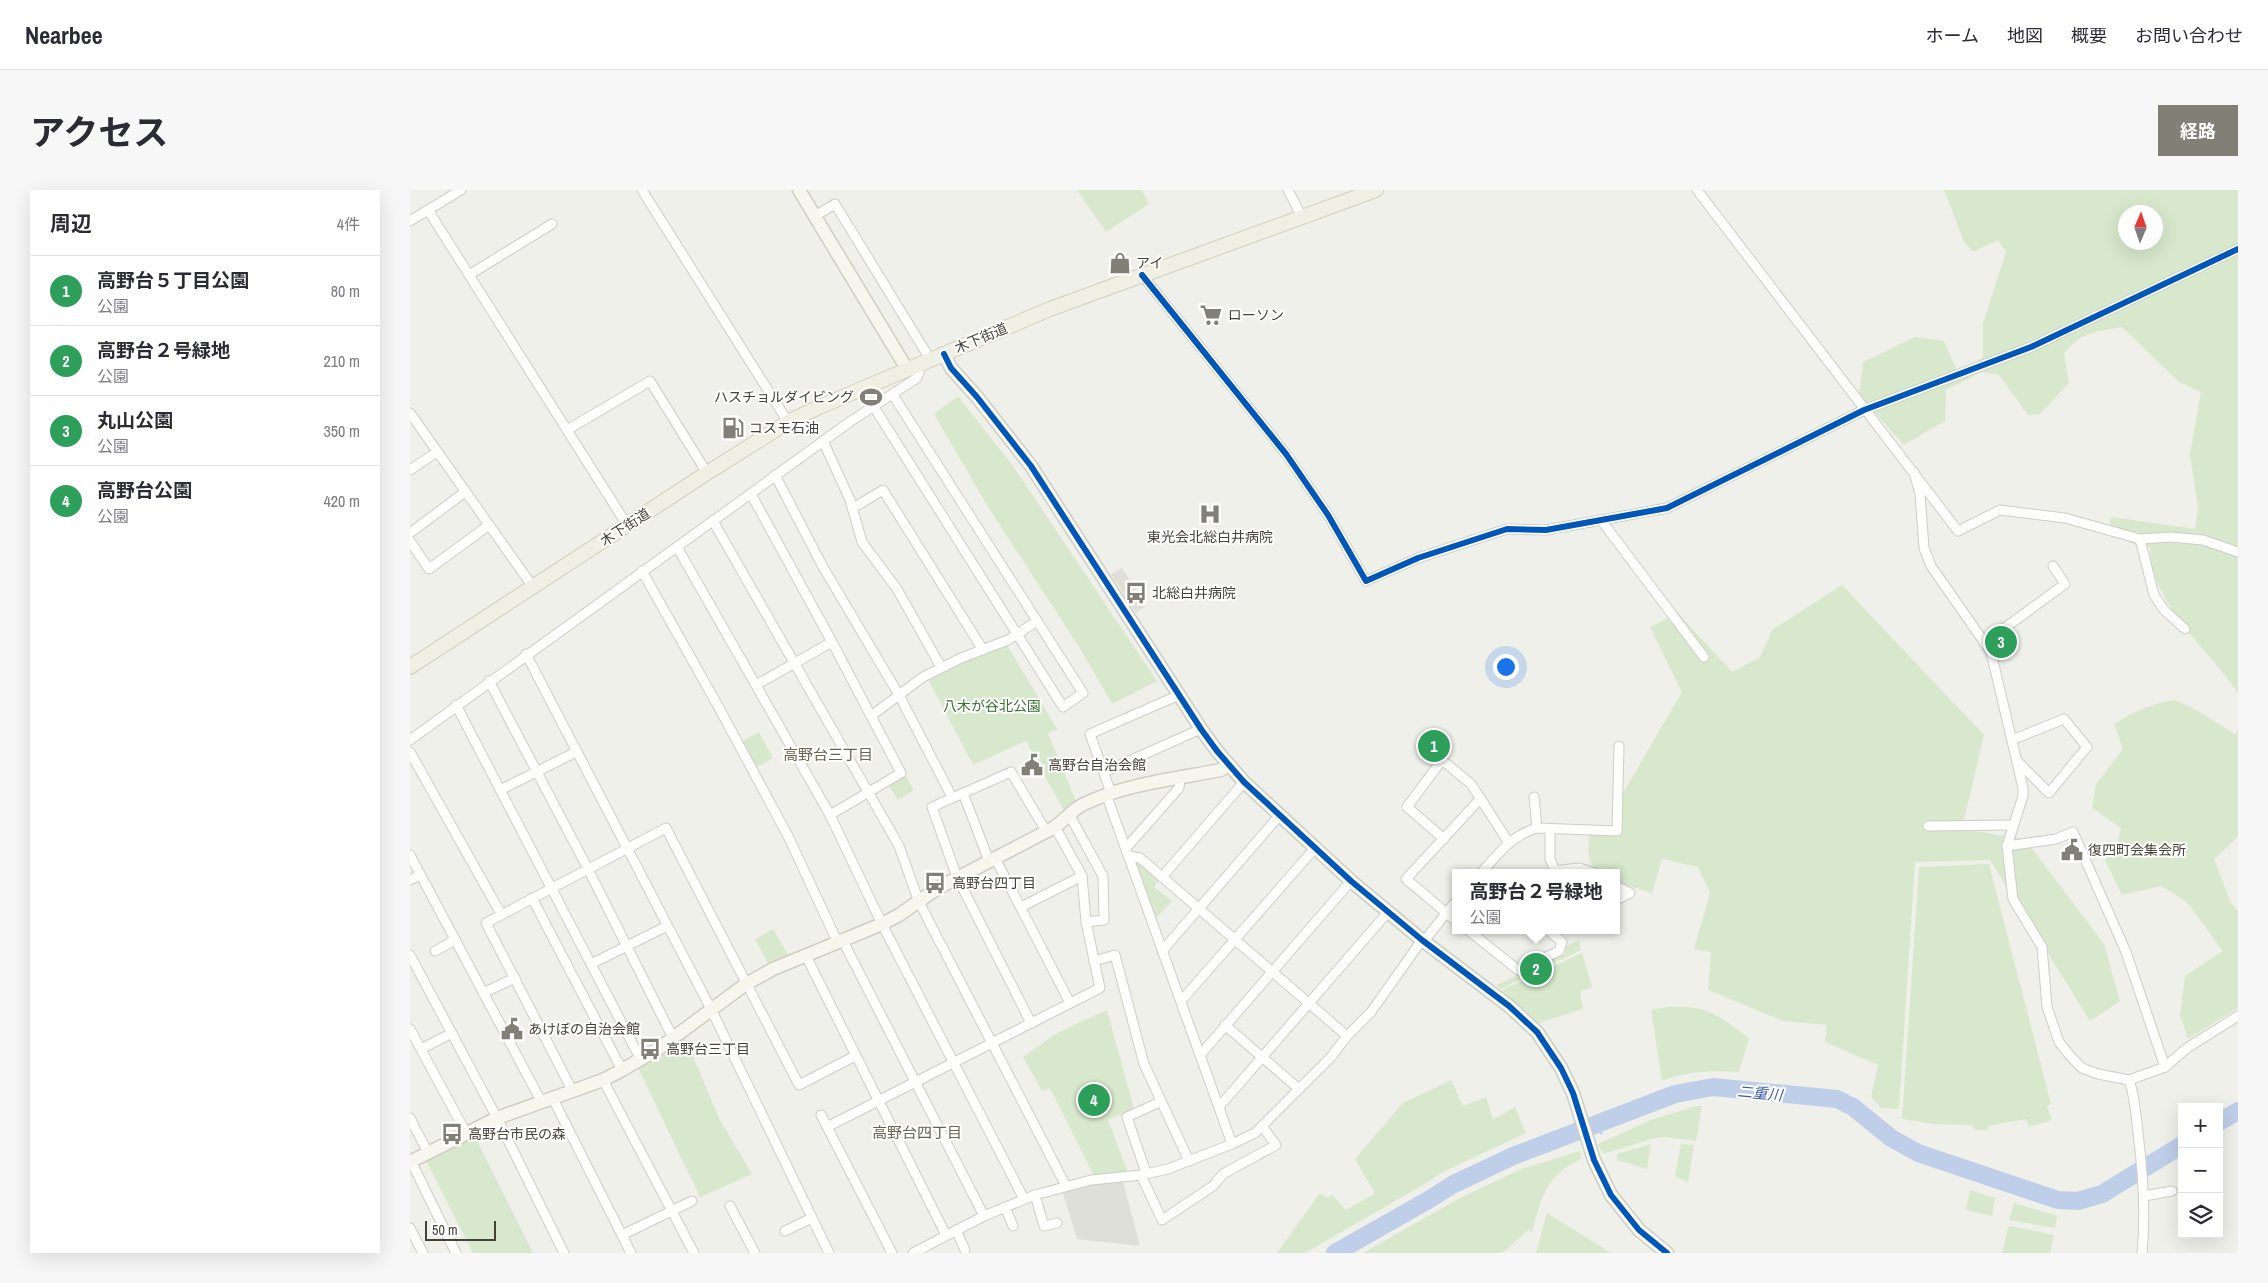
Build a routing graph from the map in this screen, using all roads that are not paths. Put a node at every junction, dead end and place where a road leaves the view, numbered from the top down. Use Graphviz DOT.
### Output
graph roads {
  1 [pos="460,190"];
  2 [pos="642,190"];
  3 [pos="799,190"];
  4 [pos="1288,190"];
  5 [pos="1376,190"];
  6 [pos="1697,190"];
  7 [pos="428,210"];
  8 [pos="815,216"];
  9 [pos="1302,217"];
  10 [pos="410,222"];
  11 [pos="552,224"];
  12 [pos="2238,249"];
  13 [pos="469,275"];
  14 [pos="1142,275"];
  15 [pos="944,354"];
  16 [pos="930,359"];
  17 [pos="911,367"];
  18 [pos="893,394"];
  19 [pos="874,407"];
  20 [pos="1864,410"];
  21 [pos="410,413"];
  22 [pos="788,422"];
  23 [pos="413,426"];
  24 [pos="567,430"];
  25 [pos="823,442"];
  26 [pos="437,452"];
  27 [pos="410,470"];
  28 [pos="1914,472"];
  29 [pos="707,473"];
  30 [pos="775,475"];
  31 [pos="466,492"];
  32 [pos="750,494"];
  33 [pos="853,508"];
  34 [pos="1601,520"];
  35 [pos="713,521"];
  36 [pos="489,525"];
  37 [pos="627,525"];
  38 [pos="410,533"];
  39 [pos="2140,538"];
  40 [pos="410,541"];
  41 [pos="676,546"];
  42 [pos="2238,552"];
  43 [pos="2053,566"];
  44 [pos="642,571"];
  45 [pos="533,587"];
  46 [pos="1037,621"];
  47 [pos="2185,629"];
  48 [pos="1017,634"];
  49 [pos="832,642"];
  50 [pos="1984,643"];
  51 [pos="983,650"];
  52 [pos="526,654"];
  53 [pos="1704,657"];
  54 [pos="794,664"];
  55 [pos="410,667"];
  56 [pos="941,667"];
  57 [pos="489,681"];
  58 [pos="756,685"];
  59 [pos="899,695"];
  60 [pos="1179,695"];
  61 [pos="456,706"];
  62 [pos="872,716"];
  63 [pos="1201,729"];
  64 [pos="410,740"];
  65 [pos="2012,740"];
  66 [pos="1619,746"];
  67 [pos="410,752"];
  68 [pos="576,752"];
  69 [pos="2018,762"];
  70 [pos="1228,765"];
  71 [pos="538,772"];
  72 [pos="1104,772"];
  73 [pos="1180,778"];
  74 [pos="1244,782"];
  75 [pos="500,790"];
  76 [pos="869,792"];
  77 [pos="964,793"];
  78 [pos="1109,794"];
  79 [pos="952,797"];
  80 [pos="1534,797"];
  81 [pos="1481,798"];
  82 [pos="830,815"];
  83 [pos="1070,816"];
  84 [pos="1279,816"];
  85 [pos="2013,825"];
  86 [pos="1928,826"];
  87 [pos="1537,828"];
  88 [pos="1050,829"];
  89 [pos="1550,829"];
  90 [pos="1444,839"];
  91 [pos="1509,843"];
  92 [pos="2007,846"];
  93 [pos="1315,848"];
  94 [pos="626,849"];
  95 [pos="1128,852"];
  96 [pos="410,855"];
  97 [pos="992,859"];
  98 [pos="588,868"];
  99 [pos="1485,869"];
  100 [pos="1554,869"];
  101 [pos="420,875"];
  102 [pos="1082,876"];
  103 [pos="1162,877"];
  104 [pos="957,878"];
  105 [pos="410,880"];
  106 [pos="1351,882"];
  107 [pos="551,888"];
  108 [pos="1620,888"];
  109 [pos="532,898"];
  110 [pos="1620,898"];
  111 [pos="919,902"];
  112 [pos="1452,906"];
  113 [pos="1021,907"];
  114 [pos="1198,908"];
  115 [pos="1388,912"];
  116 [pos="1446,913"];
  117 [pos="501,914"];
  118 [pos="1452,918"];
  119 [pos="1086,922"];
  120 [pos="882,924"];
  121 [pos="667,926"];
  122 [pos="1473,934"];
  123 [pos="1553,934"];
  124 [pos="455,940"];
  125 [pos="1235,940"];
  126 [pos="1423,941"];
  127 [pos="841,942"];
  128 [pos="627,946"];
  129 [pos="1162,950"];
  130 [pos="435,951"];
  131 [pos="410,954"];
  132 [pos="806,956"];
  133 [pos="1094,961"];
  134 [pos="591,964"];
  135 [pos="413,966"];
  136 [pos="1272,971"];
  137 [pos="514,978"];
  138 [pos="746,984"];
  139 [pos="483,993"];
  140 [pos="1182,1001"];
  141 [pos="1070,1003"];
  142 [pos="1309,1004"];
  143 [pos="711,1009"];
  144 [pos="2238,1016"];
  145 [pos="1031,1023"];
  146 [pos="1225,1025"];
  147 [pos="410,1029"];
  148 [pos="452,1033"];
  149 [pos="1347,1036"];
  150 [pos="674,1038"];
  151 [pos="992,1043"];
  152 [pos="421,1049"];
  153 [pos="1201,1054"];
  154 [pos="855,1056"];
  155 [pos="1261,1057"];
  156 [pos="641,1060"];
  157 [pos="953,1063"];
  158 [pos="2165,1067"];
  159 [pos="622,1070"];
  160 [pos="603,1080"];
  161 [pos="2129,1080"];
  162 [pos="916,1082"];
  163 [pos="1299,1089"];
  164 [pos="572,1090"];
  165 [pos="546,1099"];
  166 [pos="878,1101"];
  167 [pos="1160,1102"];
  168 [pos="1219,1107"];
  169 [pos="821,1115"];
  170 [pos="410,1118"];
  171 [pos="497,1118"];
  172 [pos="1262,1126"];
  173 [pos="827,1127"];
  174 [pos="466,1133"];
  175 [pos="1232,1144"];
  176 [pos="428,1153"];
  177 [pos="1189,1161"];
  178 [pos="410,1162"];
  179 [pos="1144,1174"];
  180 [pos="1066,1186"];
  181 [pos="2172,1191"];
  182 [pos="1035,1195"];
  183 [pos="2144,1196"];
  184 [pos="1024,1199"];
  185 [pos="692,1201"];
  186 [pos="730,1206"];
  187 [pos="1005,1207"];
  188 [pos="672,1210"];
  189 [pos="984,1216"];
  190 [pos="812,1218"];
  191 [pos="1057,1223"];
  192 [pos="1013,1226"];
  193 [pos="410,1228"];
  194 [pos="956,1230"];
  195 [pos="785,1231"];
  196 [pos="622,1235"];
  197 [pos="946,1235"];
  198 [pos="965,1250"];
  199 [pos="423,1253"];
  200 [pos="456,1253"];
  201 [pos="564,1253"];
  202 [pos="630,1253"];
  203 [pos="694,1253"];
  204 [pos="755,1253"];
  205 [pos="829,1253"];
  206 [pos="892,1253"];
  207 [pos="913,1253"];
  208 [pos="1667,1253"];
  209 [pos="2142,1253"];
  1 -- 7 [label="street"];
  2 -- 22 [label="street"];
  3 -- 8 [label="street"];
  4 -- 9 [label="street"];
  5 -- 9 [label="main road, 木下街道"];
  6 -- 20 [label="street"];
  7 -- 10 [label="street"];
  7 -- 13 [label="street"];
  8 -- 16 [label="street"];
  8 -- 17 [label="street"];
  9 -- 14 [label="main road, 木下街道"];
  11 -- 13 [label="street"];
  12 -- 20 [label="street"];
  13 -- 24 [label="street"];
  14 -- 15 [label="main road, 木下街道"];
  14 -- 34 [label="street"];
  15 -- 16 [label="main road, 木下街道"];
  15 -- 60 [label="street"];
  16 -- 17 [label="main road, 木下街道"];
  17 -- 18 [label="street"];
  17 -- 22 [label="main road, 木下街道"];
  18 -- 19 [label="street"];
  18 -- 46 [label="street"];
  19 -- 25 [label="street"];
  19 -- 48 [label="street"];
  20 -- 28 [label="street"];
  20 -- 34 [label="street"];
  21 -- 23 [label="street"];
  22 -- 29 [label="main road, 木下街道"];
  23 -- 26 [label="street"];
  24 -- 29 [label="street"];
  24 -- 37 [label="street"];
  25 -- 30 [label="street"];
  25 -- 33 [label="street"];
  26 -- 27 [label="street"];
  26 -- 31 [label="street"];
  28 -- 39 [label="street"];
  28 -- 50 [label="street"];
  29 -- 37 [label="main road, 木下街道"];
  30 -- 32 [label="street"];
  30 -- 59 [label="street"];
  31 -- 36 [label="street"];
  31 -- 38 [label="street"];
  32 -- 35 [label="street"];
  32 -- 49 [label="street"];
  33 -- 51 [label="street"];
  33 -- 56 [label="street"];
  34 -- 53 [label="street"];
  35 -- 41 [label="street"];
  35 -- 54 [label="street"];
  36 -- 40 [label="street"];
  36 -- 45 [label="street"];
  37 -- 45 [label="main road, 木下街道"];
  39 -- 42 [label="street"];
  39 -- 47 [label="street"];
  41 -- 44 [label="street"];
  41 -- 58 [label="street"];
  43 -- 50 [label="street"];
  44 -- 52 [label="street"];
  44 -- 127 [label="street"];
  45 -- 55 [label="main road, 木下街道"];
  46 -- 48 [label="street"];
  46 -- 48 [label="street"];
  48 -- 51 [label="street"];
  49 -- 54 [label="street"];
  49 -- 62 [label="street"];
  50 -- 65 [label="street"];
  51 -- 56 [label="street"];
  52 -- 57 [label="street"];
  52 -- 68 [label="street"];
  54 -- 58 [label="street"];
  54 -- 76 [label="street"];
  56 -- 59 [label="street"];
  57 -- 61 [label="street"];
  57 -- 71 [label="street"];
  58 -- 82 [label="street"];
  59 -- 62 [label="street"];
  59 -- 79 [label="street"];
  60 -- 63 [label="street"];
  60 -- 72 [label="street"];
  61 -- 64 [label="street"];
  61 -- 75 [label="street"];
  62 -- 76 [label="street"];
  63 -- 70 [label="street"];
  63 -- 72 [label="street"];
  65 -- 69 [label="street"];
  65 -- 69 [label="street"];
  66 -- 89 [label="street"];
  67 -- 117 [label="street"];
  68 -- 71 [label="street"];
  68 -- 94 [label="street"];
  69 -- 85 [label="street"];
  70 -- 73 [label="street"];
  70 -- 74 [label="street"];
  71 -- 75 [label="street"];
  71 -- 98 [label="street"];
  72 -- 78 [label="street"];
  73 -- 78 [label="street"];
  73 -- 95 [label="street"];
  74 -- 84 [label="street"];
  74 -- 103 [label="street"];
  75 -- 107 [label="street"];
  76 -- 82 [label="street"];
  76 -- 111 [label="street"];
  77 -- 79 [label="street"];
  77 -- 88 [label="street"];
  77 -- 97 [label="street"];
  78 -- 83 [label="street"];
  78 -- 95 [label="street"];
  79 -- 104 [label="street"];
  80 -- 87 [label="street"];
  81 -- 90 [label="street"];
  81 -- 90 [label="street"];
  81 -- 91 [label="street"];
  82 -- 120 [label="street"];
  83 -- 88 [label="street"];
  83 -- 119 [label="street"];
  84 -- 93 [label="street"];
  84 -- 114 [label="street"];
  85 -- 86 [label="street"];
  85 -- 92 [label="street"];
  87 -- 89 [label="street"];
  87 -- 91 [label="street"];
  88 -- 97 [label="street"];
  88 -- 102 [label="street"];
  89 -- 100 [label="street"];
  90 -- 116 [label="street"];
  91 -- 99 [label="street"];
  92 -- 158 [label="street"];
  92 -- 161 [label="street"];
  93 -- 106 [label="street"];
  93 -- 125 [label="street"];
  94 -- 98 [label="street"];
  94 -- 121 [label="street"];
  94 -- 138 [label="street"];
  95 -- 103 [label="street"];
  95 -- 129 [label="street"];
  96 -- 101 [label="street"];
  97 -- 104 [label="street"];
  97 -- 113 [label="street"];
  98 -- 107 [label="street"];
  98 -- 128 [label="street"];
  101 -- 105 [label="street"];
  101 -- 124 [label="street"];
  102 -- 113 [label="street"];
  102 -- 119 [label="street"];
  103 -- 114 [label="street"];
  104 -- 111 [label="street"];
  104 -- 145 [label="street"];
  106 -- 115 [label="street"];
  106 -- 136 [label="street"];
  107 -- 109 [label="street"];
  107 -- 134 [label="street"];
  108 -- 110 [label="street"];
  109 -- 117 [label="street"];
  109 -- 159 [label="street"];
  111 -- 120 [label="street"];
  111 -- 151 [label="street"];
  112 -- 116 [label="street"];
  113 -- 141 [label="street"];
  114 -- 125 [label="street"];
  114 -- 129 [label="street"];
  115 -- 126 [label="street"];
  115 -- 142 [label="street"];
  116 -- 118 [label="street"];
  116 -- 126 [label="street"];
  117 -- 137 [label="street"];
  119 -- 133 [label="street"];
  120 -- 127 [label="street"];
  120 -- 157 [label="street"];
  121 -- 128 [label="street"];
  121 -- 143 [label="street"];
  122 -- 123 [label="street"];
  124 -- 130 [label="street"];
  124 -- 139 [label="street"];
  125 -- 136 [label="street"];
  125 -- 140 [label="street"];
  126 -- 149 [label="street"];
  126 -- 208 [label="street"];
  127 -- 132 [label="street"];
  127 -- 162 [label="street"];
  128 -- 134 [label="street"];
  128 -- 150 [label="street"];
  129 -- 140 [label="street"];
  131 -- 135 [label="street"];
  132 -- 138 [label="street"];
  132 -- 154 [label="street"];
  133 -- 141 [label="street"];
  133 -- 167 [label="street"];
  134 -- 156 [label="street"];
  135 -- 148 [label="street"];
  136 -- 142 [label="street"];
  136 -- 146 [label="street"];
  137 -- 139 [label="street"];
  137 -- 164 [label="street"];
  138 -- 143 [label="street"];
  138 -- 154 [label="street"];
  139 -- 165 [label="street"];
  140 -- 153 [label="street"];
  141 -- 145 [label="street"];
  142 -- 149 [label="street"];
  142 -- 155 [label="street"];
  143 -- 150 [label="street"];
  143 -- 190 [label="street"];
  144 -- 158 [label="street"];
  145 -- 151 [label="street"];
  146 -- 153 [label="street"];
  146 -- 155 [label="street"];
  147 -- 152 [label="street"];
  148 -- 152 [label="street"];
  148 -- 171 [label="street"];
  149 -- 163 [label="street"];
  150 -- 156 [label="street"];
  151 -- 157 [label="street"];
  151 -- 180 [label="street"];
  152 -- 174 [label="street"];
  153 -- 168 [label="street"];
  154 -- 166 [label="street"];
  155 -- 163 [label="street"];
  155 -- 168 [label="street"];
  156 -- 159 [label="street"];
  157 -- 162 [label="street"];
  157 -- 184 [label="street"];
  158 -- 161 [label="street"];
  159 -- 160 [label="street"];
  160 -- 164 [label="street"];
  160 -- 188 [label="street"];
  161 -- 183 [label="street"];
  162 -- 166 [label="street"];
  162 -- 189 [label="street"];
  163 -- 172 [label="street"];
  164 -- 165 [label="street"];
  165 -- 171 [label="street"];
  165 -- 196 [label="street"];
  166 -- 173 [label="street"];
  166 -- 197 [label="street"];
  167 -- 177 [label="street"];
  167 -- 179 [label="street"];
  168 -- 175 [label="street"];
  169 -- 173 [label="street"];
  170 -- 176 [label="street"];
  171 -- 174 [label="street"];
  171 -- 201 [label="street"];
  172 -- 175 [label="street"];
  172 -- 179 [label="street"];
  173 -- 206 [label="street"];
  174 -- 176 [label="street"];
  175 -- 177 [label="street"];
  176 -- 178 [label="street"];
  177 -- 179 [label="street"];
  178 -- 200 [label="street"];
  179 -- 180 [label="street"];
  180 -- 182 [label="street"];
  181 -- 183 [label="street"];
  182 -- 184 [label="street"];
  182 -- 191 [label="street"];
  183 -- 209 [label="street"];
  184 -- 187 [label="street"];
  185 -- 188 [label="street"];
  186 -- 204 [label="street"];
  187 -- 189 [label="street"];
  187 -- 192 [label="street"];
  188 -- 196 [label="street"];
  188 -- 203 [label="street"];
  189 -- 194 [label="street"];
  190 -- 195 [label="street"];
  190 -- 205 [label="street"];
  193 -- 199 [label="street"];
  194 -- 197 [label="street"];
  194 -- 198 [label="street"];
  196 -- 202 [label="street"];
  197 -- 207 [label="street"];
}
